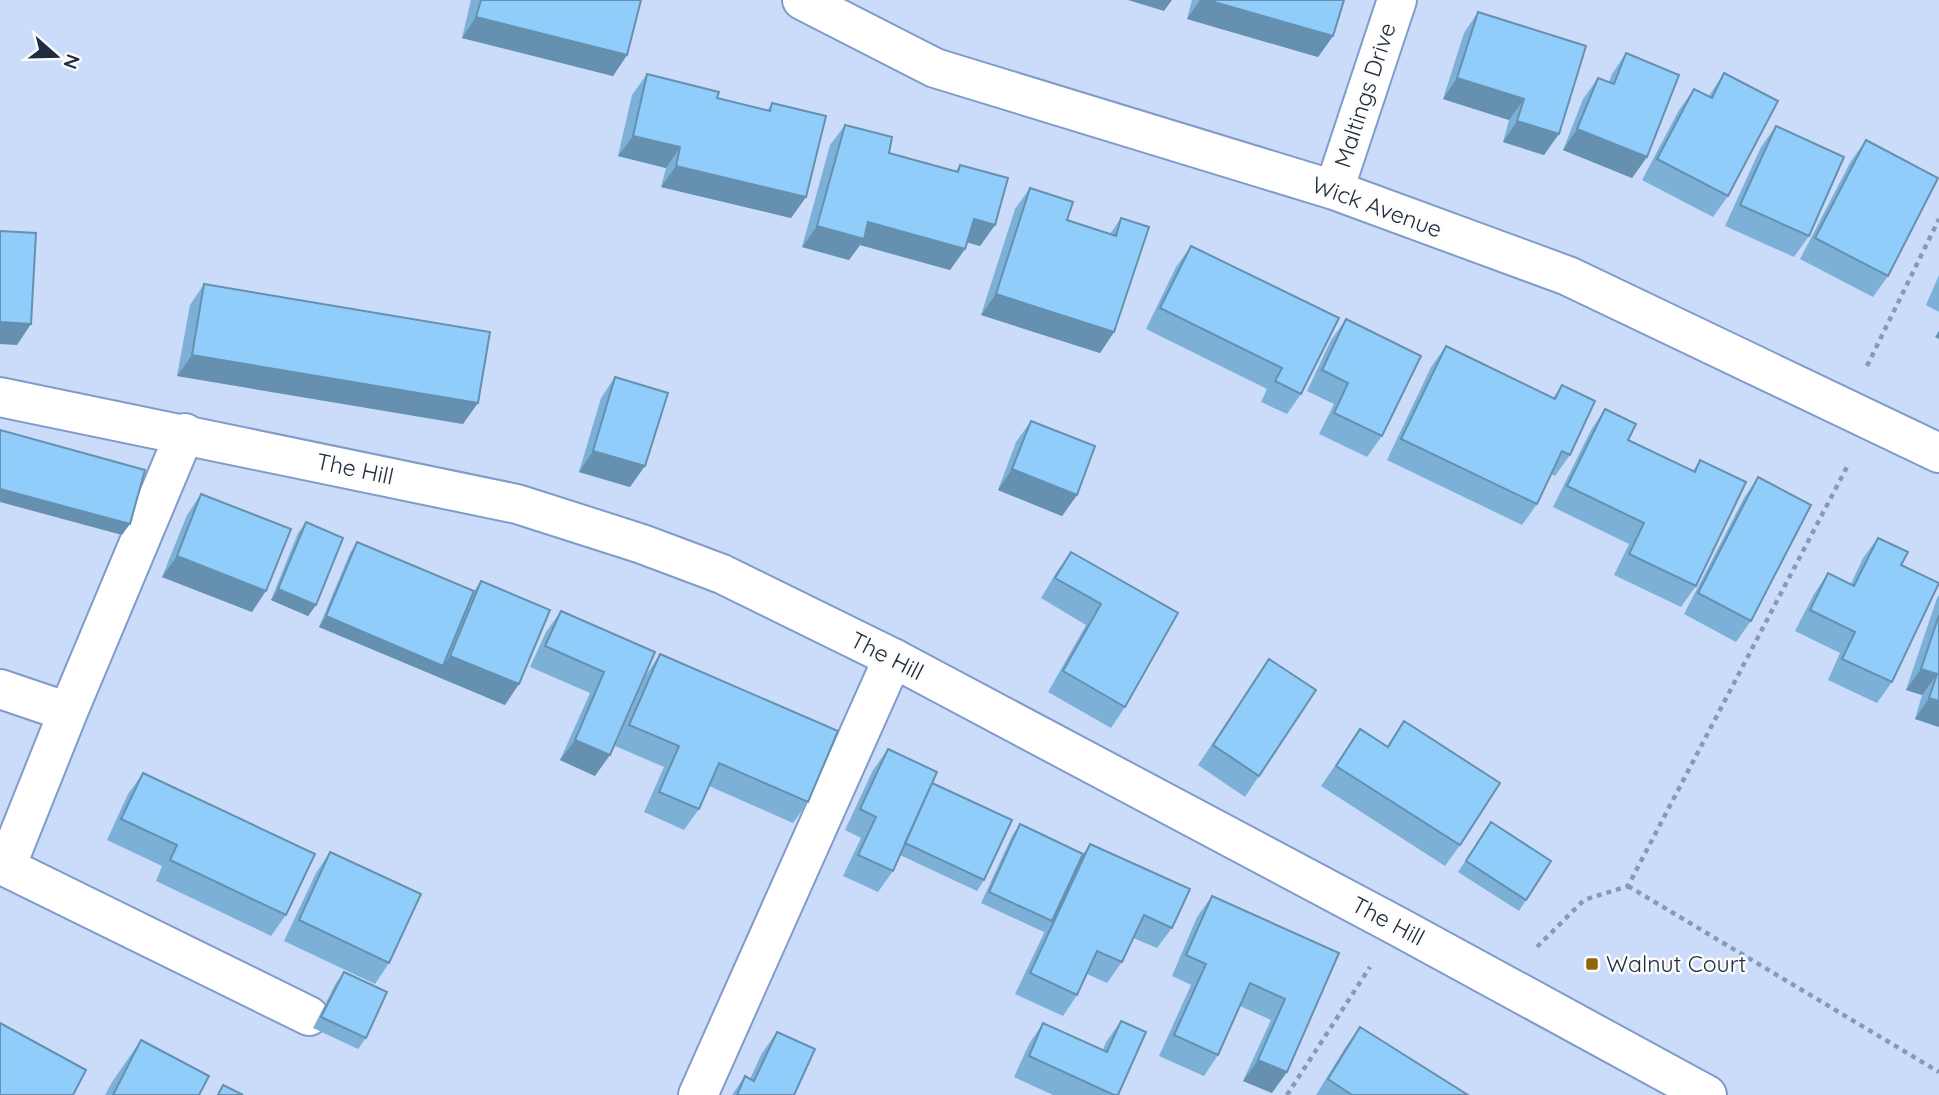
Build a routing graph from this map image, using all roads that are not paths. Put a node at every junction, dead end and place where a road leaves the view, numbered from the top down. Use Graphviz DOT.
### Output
graph roads {
  1 [pos="802,0"];
  2 [pos="1397,0"];
  3 [pos="1334,190"];
  4 [pos="0,397"];
  5 [pos="185,433"];
  6 [pos="1939,453"];
  7 [pos="893,658"];
  8 [pos="0,689"];
  9 [pos="68,712"];
  10 [pos="309,1016"];
  11 [pos="698,1095"];
  12 [pos="1707,1095"];
  1 -- 3 [label="main road, Wick Avenue"];
  2 -- 3 [label="main road, Maltings Drive"];
  3 -- 6 [label="main road, Wick Avenue"];
  4 -- 5 [label="main road, The Hill"];
  5 -- 7 [label="main road, The Hill"];
  5 -- 9 [label="main road"];
  7 -- 11 [label="main road"];
  7 -- 12 [label="main road, The Hill"];
  8 -- 9 [label="main road"];
  9 -- 10 [label="main road"];
}
